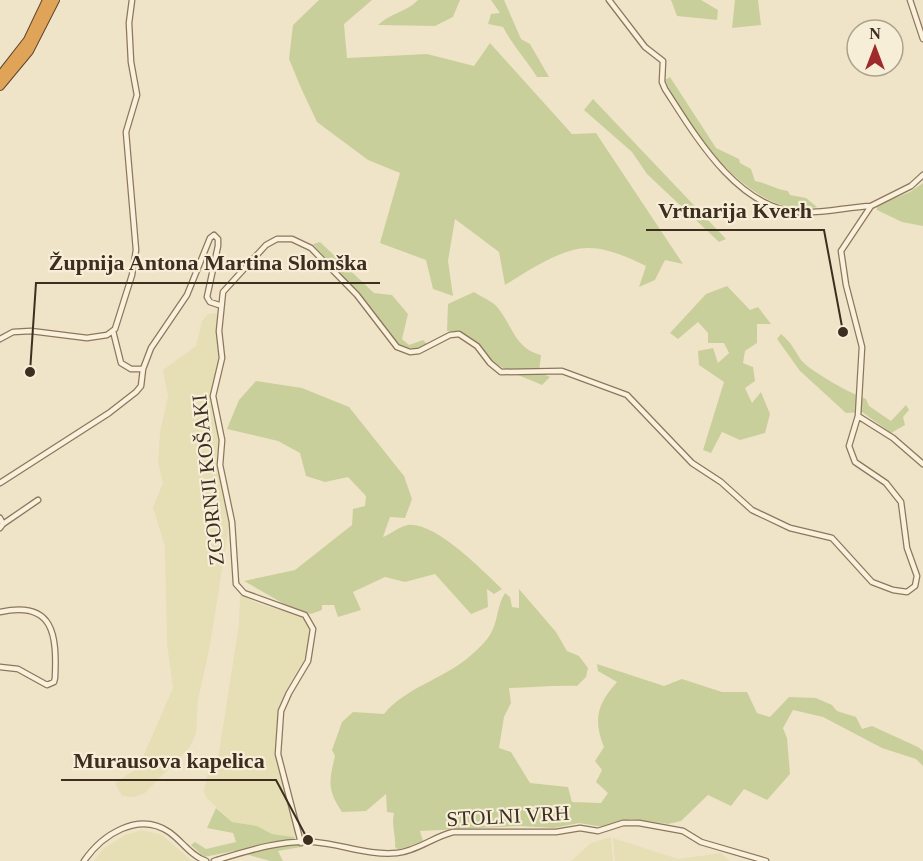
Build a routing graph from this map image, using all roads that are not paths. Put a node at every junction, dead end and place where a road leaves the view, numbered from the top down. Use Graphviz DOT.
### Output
graph roads {
  1 [pos="47,0"];
  2 [pos="55,0"];
  3 [pos="132,0"];
  4 [pos="609,0"];
  5 [pos="910,0"];
  6 [pos="923,39"];
  7 [pos="0,76"];
  8 [pos="0,86"];
  9 [pos="923,175"];
  10 [pos="872,206"];
  11 [pos="219,305"];
  12 [pos="113,331"];
  13 [pos="0,339"];
  14 [pos="143,369"];
  15 [pos="858,416"];
  16 [pos="923,464"];
  17 [pos="0,483"];
  18 [pos="39,500"];
  19 [pos="0,518"];
  20 [pos="2,526"];
  21 [pos="0,612"];
  22 [pos="0,667"];
  23 [pos="301,843"];
  24 [pos="232,855"];
  25 [pos="84,861"];
  26 [pos="206,861"];
  27 [pos="214,861"];
  28 [pos="238,861"];
  29 [pos="766,861"];
  1 -- 7 [label="highway"];
  2 -- 8 [label="highway"];
  3 -- 12 [label="street"];
  4 -- 10 [label="street"];
  5 -- 6 [label="street"];
  9 -- 10 [label="street"];
  10 -- 15 [label="street"];
  11 -- 14 [label="street"];
  11 -- 15 [label="street"];
  11 -- 23 [label="street, ZGORNJI KOŠAKI"];
  12 -- 13 [label="street"];
  12 -- 14 [label="street"];
  14 -- 17 [label="street"];
  15 -- 16 [label="street"];
  18 -- 20 [label="street"];
  19 -- 20 [label="street"];
  21 -- 22 [label="street"];
  23 -- 24 [label="street, STOLNI VRH"];
  23 -- 29 [label="street, STOLNI VRH"];
  24 -- 27 [label="street, STOLNI VRH"];
  24 -- 28 [label="street"];
  25 -- 26 [label="street"];
}
